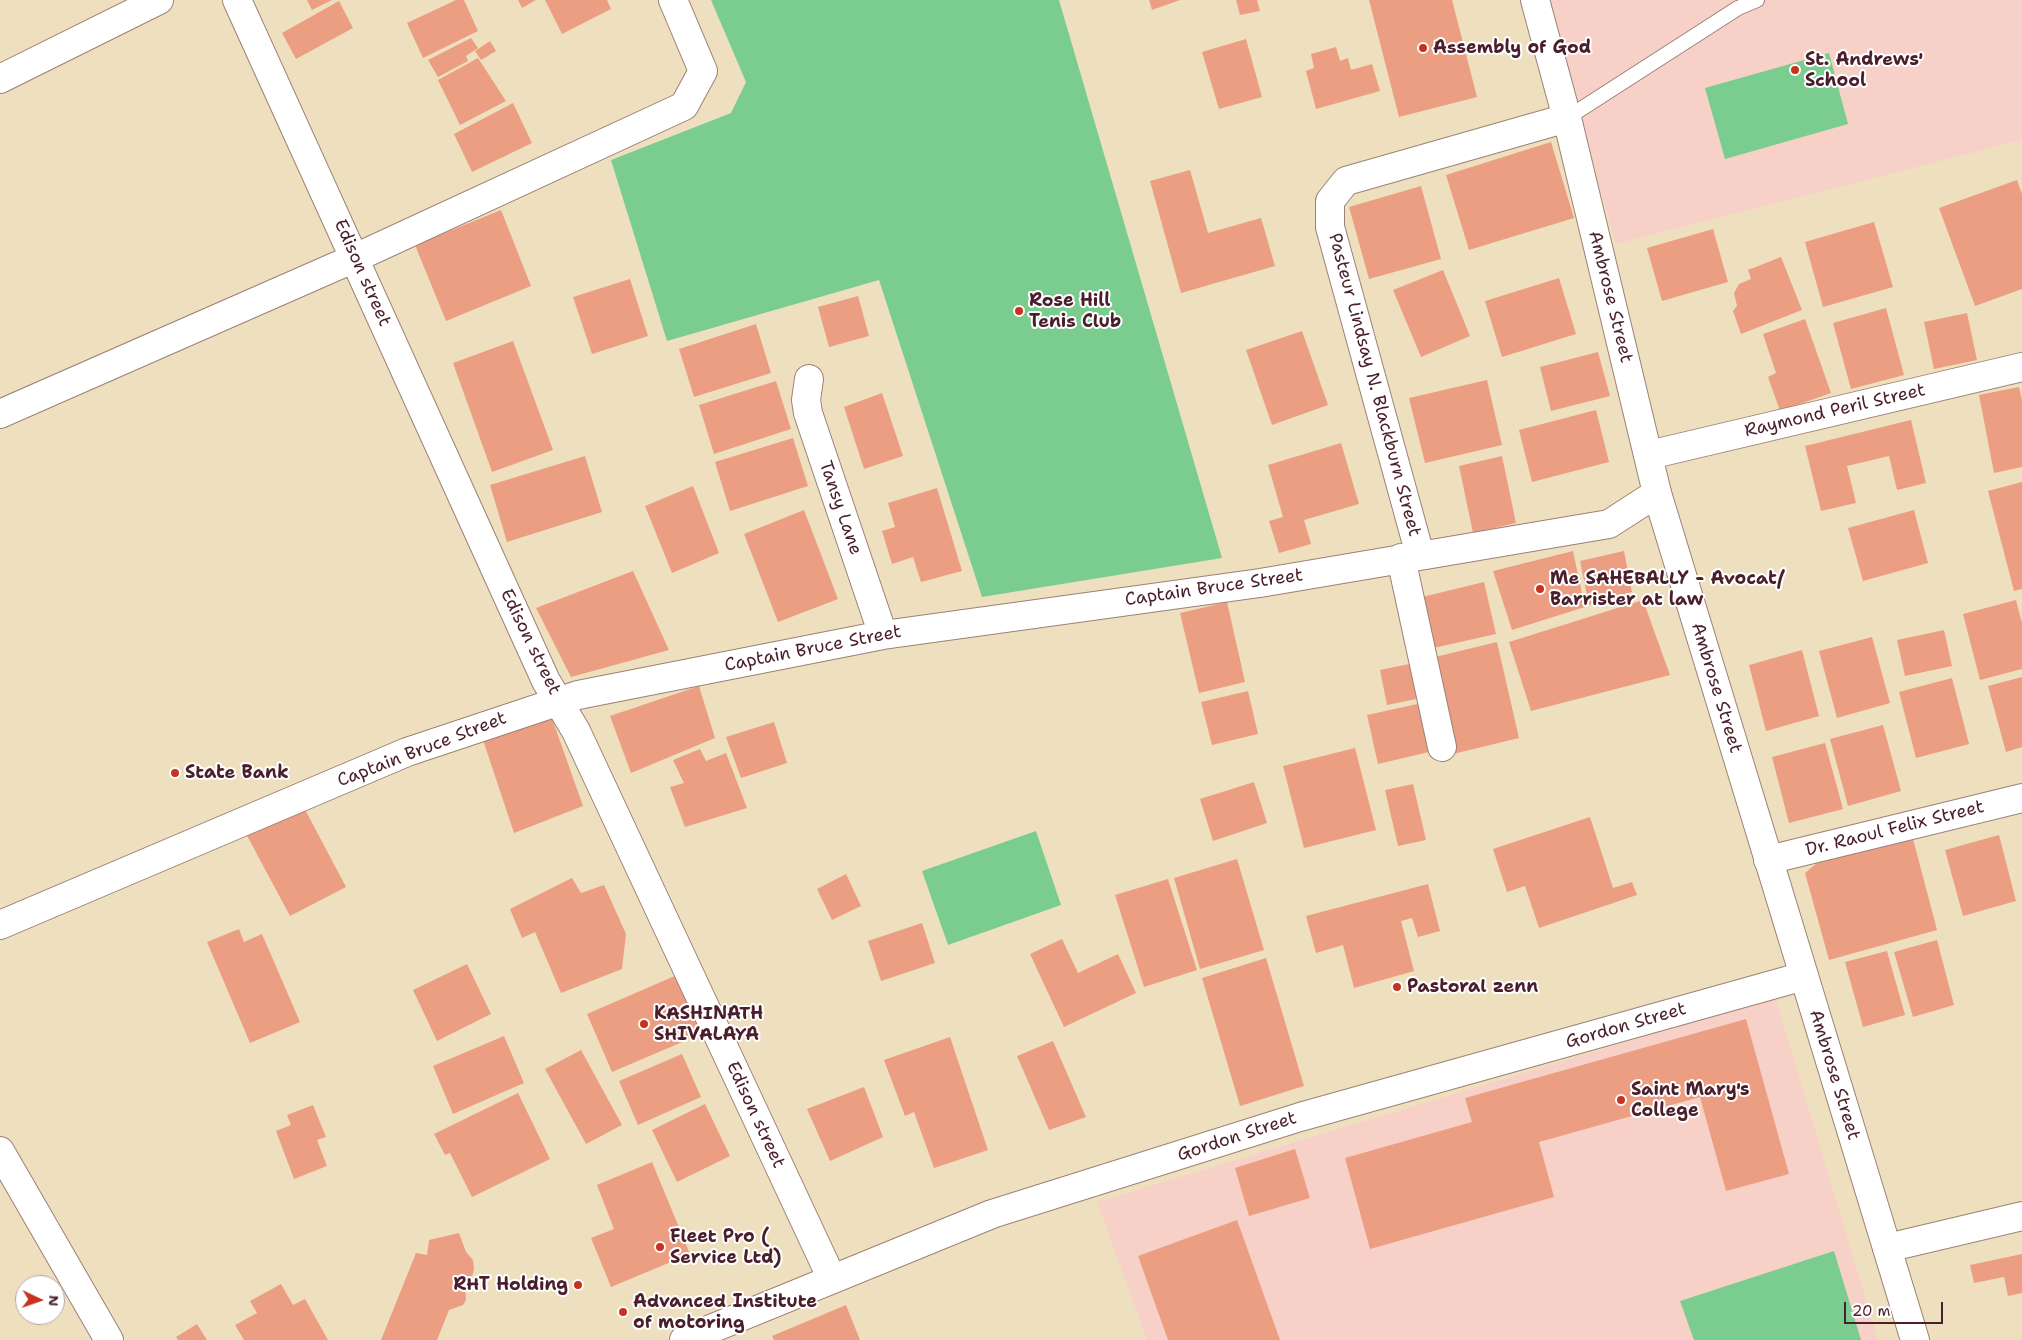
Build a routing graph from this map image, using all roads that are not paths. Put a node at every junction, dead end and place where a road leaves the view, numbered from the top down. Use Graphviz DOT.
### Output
graph roads {
  1 [pos="159,0"];
  2 [pos="237,0"];
  3 [pos="673,0"];
  4 [pos="1535,0"];
  5 [pos="1757,0"];
  6 [pos="0,79"];
  7 [pos="1567,118"];
  8 [pos="355,258"];
  9 [pos="2022,367"];
  10 [pos="809,379"];
  11 [pos="0,414"];
  12 [pos="1649,456"];
  13 [pos="1656,493"];
  14 [pos="1411,556"];
  15 [pos="883,634"];
  16 [pos="558,701"];
  17 [pos="1442,748"];
  18 [pos="2022,798"];
  19 [pos="1768,860"];
  20 [pos="0,925"];
  21 [pos="1804,976"];
  22 [pos="0,1151"];
  23 [pos="2022,1216"];
  24 [pos="1887,1248"];
  25 [pos="832,1278"];
  26 [pos="109,1340"];
  27 [pos="684,1340"];
  28 [pos="1915,1340"];
  1 -- 6 [label="street"];
  2 -- 8 [label="street, Edison street"];
  3 -- 8 [label="street"];
  4 -- 7 [label="street, Ambrose Street"];
  5 -- 7 [label="lane"];
  7 -- 12 [label="street, Ambrose Street"];
  7 -- 14 [label="street, Pasteur Lindsay N. Blackburn Street"];
  8 -- 11 [label="street"];
  8 -- 16 [label="street, Edison street"];
  9 -- 12 [label="street, Raymond Peril Street"];
  10 -- 15 [label="street, Tansy Lane"];
  12 -- 13 [label="street, Ambrose Street"];
  13 -- 14 [label="street, Captain Bruce Street"];
  13 -- 19 [label="street, Ambrose Street"];
  14 -- 15 [label="street, Captain Bruce Street"];
  14 -- 17 [label="street, Pasteur Lindsay N. Blackburn Street"];
  15 -- 16 [label="street, Captain Bruce Street"];
  16 -- 20 [label="street, Captain Bruce Street"];
  16 -- 25 [label="street, Edison street"];
  18 -- 19 [label="street, Dr. Raoul Felix Street"];
  19 -- 21 [label="street, Ambrose Street"];
  21 -- 24 [label="street, Ambrose Street"];
  21 -- 25 [label="street, Gordon Street"];
  22 -- 26 [label="street"];
  23 -- 24 [label="street"];
  24 -- 28 [label="street, Ambrose Street"];
  25 -- 27 [label="street, Gordon Street"];
}
